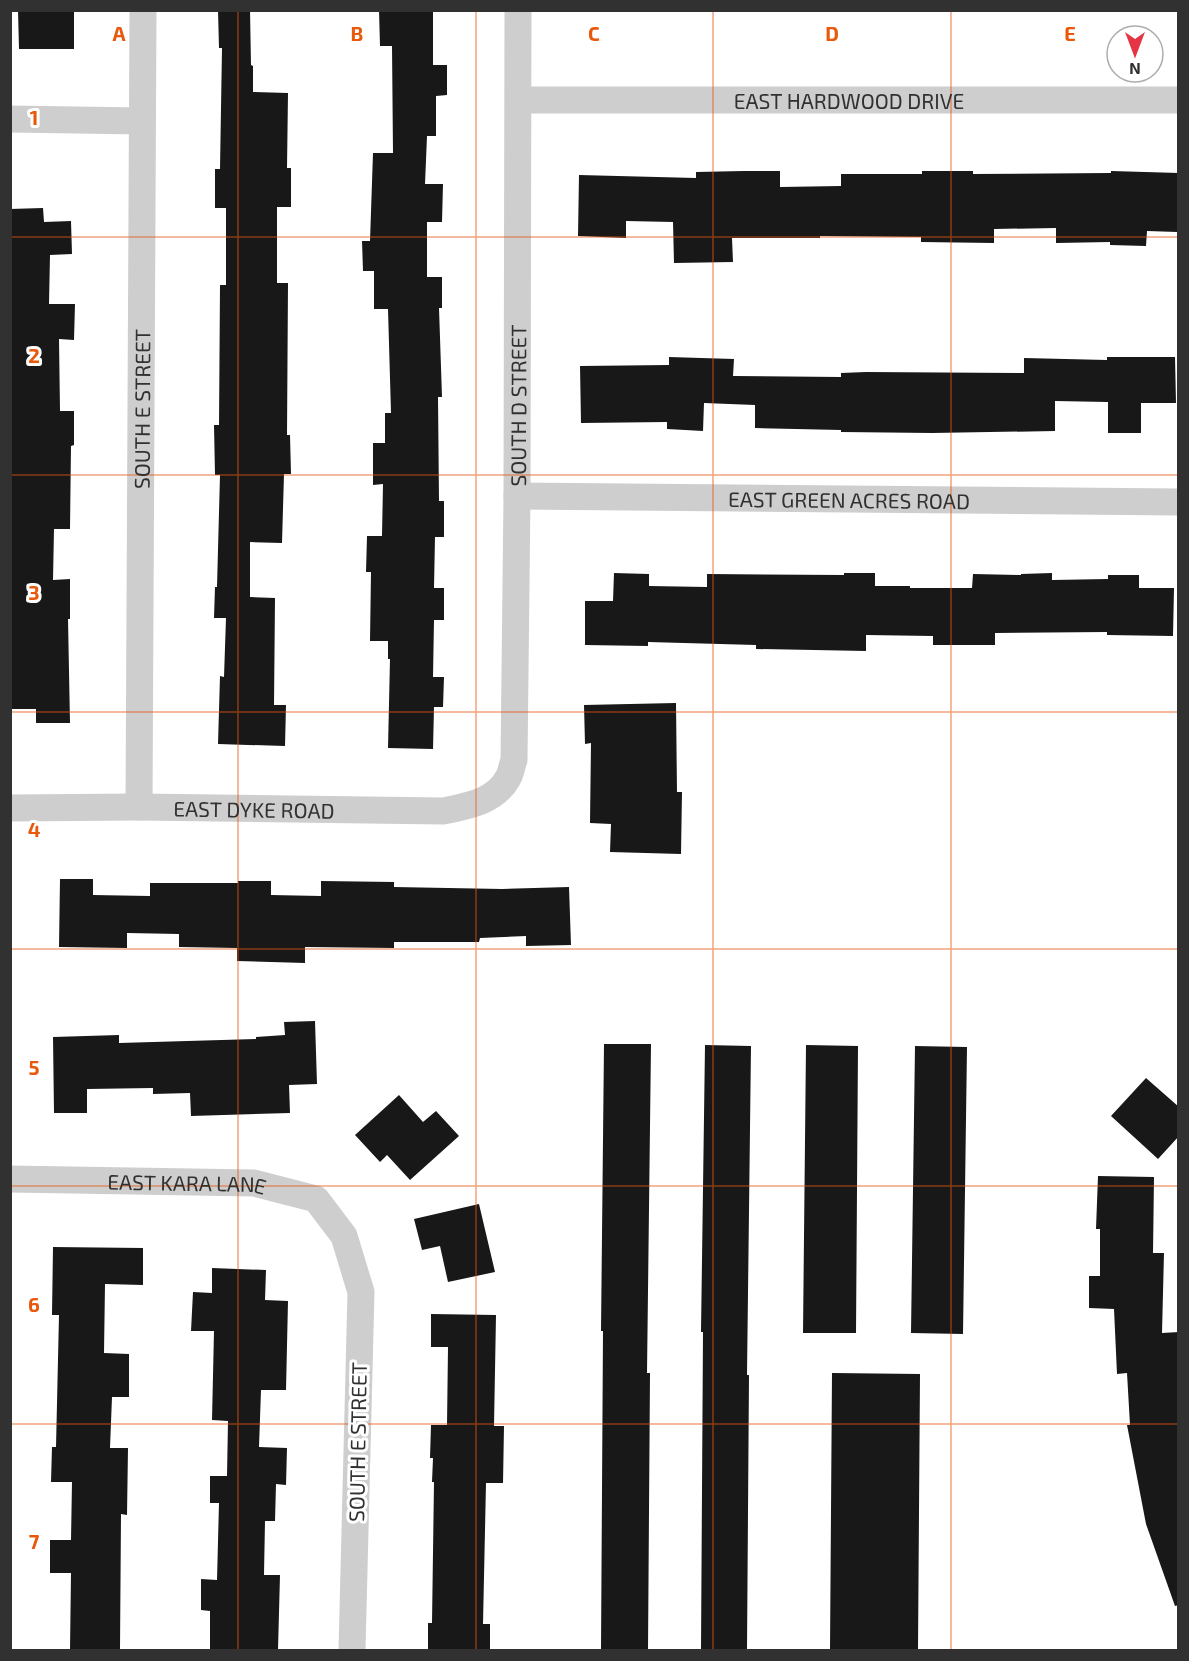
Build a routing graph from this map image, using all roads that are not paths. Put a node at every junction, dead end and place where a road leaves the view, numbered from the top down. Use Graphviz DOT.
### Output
graph roads {
  1 [pos="143,10"];
  2 [pos="518,10"];
  3 [pos="519,100"];
  4 [pos="1179,100"];
  5 [pos="10,119"];
  6 [pos="142,121"];
  7 [pos="518,496"];
  8 [pos="1179,502"];
  9 [pos="494,795"];
  10 [pos="139,807"];
  11 [pos="10,808"];
  12 [pos="10,1179"];
  13 [pos="345,1236"];
  14 [pos="352,1650"];
  1 -- 6 [label="street, SOUTH E STREET"];
  2 -- 3 [label="street, SOUTH D STREET"];
  3 -- 4 [label="street, EAST HARDWOOD DRIVE"];
  3 -- 7 [label="street, SOUTH D STREET"];
  5 -- 6 [label="street"];
  6 -- 10 [label="street, SOUTH E STREET"];
  7 -- 8 [label="street, EAST GREEN ACRES ROAD"];
  7 -- 9 [label="street, SOUTH D STREET"];
  9 -- 10 [label="street, EAST DYKE ROAD"];
  10 -- 11 [label="street, EAST DYKE ROAD"];
  12 -- 13 [label="street, EAST KARA LANE"];
  13 -- 14 [label="street, SOUTH E STREET"];
}
